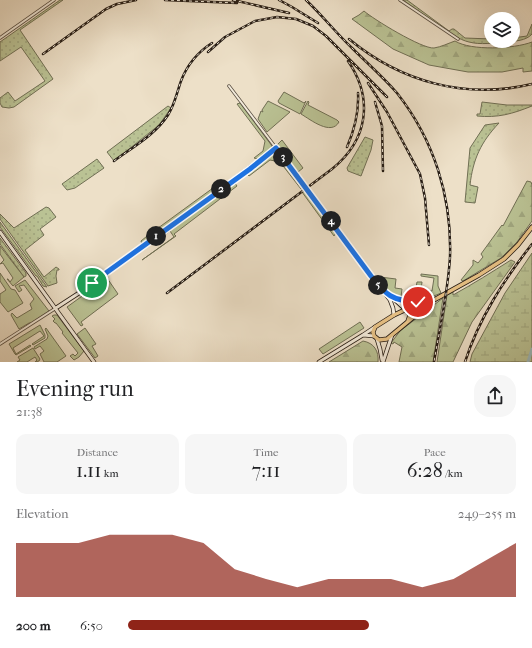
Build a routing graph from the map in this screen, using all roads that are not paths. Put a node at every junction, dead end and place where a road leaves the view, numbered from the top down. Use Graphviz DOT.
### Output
graph roads {
  1 [pos="54,0"];
  2 [pos="400,0"];
  3 [pos="0,38"];
  4 [pos="458,39"];
  5 [pos="229,86"];
  6 [pos="276,148"];
  7 [pos="532,227"];
  8 [pos="0,232"];
  9 [pos="385,294"];
  10 [pos="393,298"];
  11 [pos="434,300"];
  12 [pos="56,308"];
  13 [pos="406,310"];
  14 [pos="394,315"];
  15 [pos="408,321"];
  16 [pos="375,327"];
  17 [pos="393,334"];
  18 [pos="364,335"];
  19 [pos="375,337"];
  20 [pos="0,344"];
  21 [pos="94,362"];
  22 [pos="320,362"];
  23 [pos="382,362"];
  1 -- 3 [label="street"];
  2 -- 4 [label="street"];
  5 -- 6 [label="street"];
  6 -- 9 [label="street"];
  6 -- 12 [label="street"];
  7 -- 11 [label="main road"];
  8 -- 12 [label="street"];
  9 -- 10 [label="street"];
  9 -- 14 [label="street"];
  10 -- 11 [label="street"];
  10 -- 13 [label="street"];
  11 -- 13 [label="main road"];
  11 -- 15 [label="main road"];
  12 -- 20 [label="street"];
  12 -- 21 [label="street"];
  13 -- 14 [label="main road"];
  13 -- 15 [label="main road"];
  14 -- 16 [label="main road"];
  15 -- 17 [label="main road"];
  16 -- 18 [label="street"];
  16 -- 19 [label="main road"];
  17 -- 19 [label="main road"];
  17 -- 23 [label="street"];
  18 -- 19 [label="street"];
  18 -- 22 [label="street"];
  19 -- 23 [label="street"];
}
